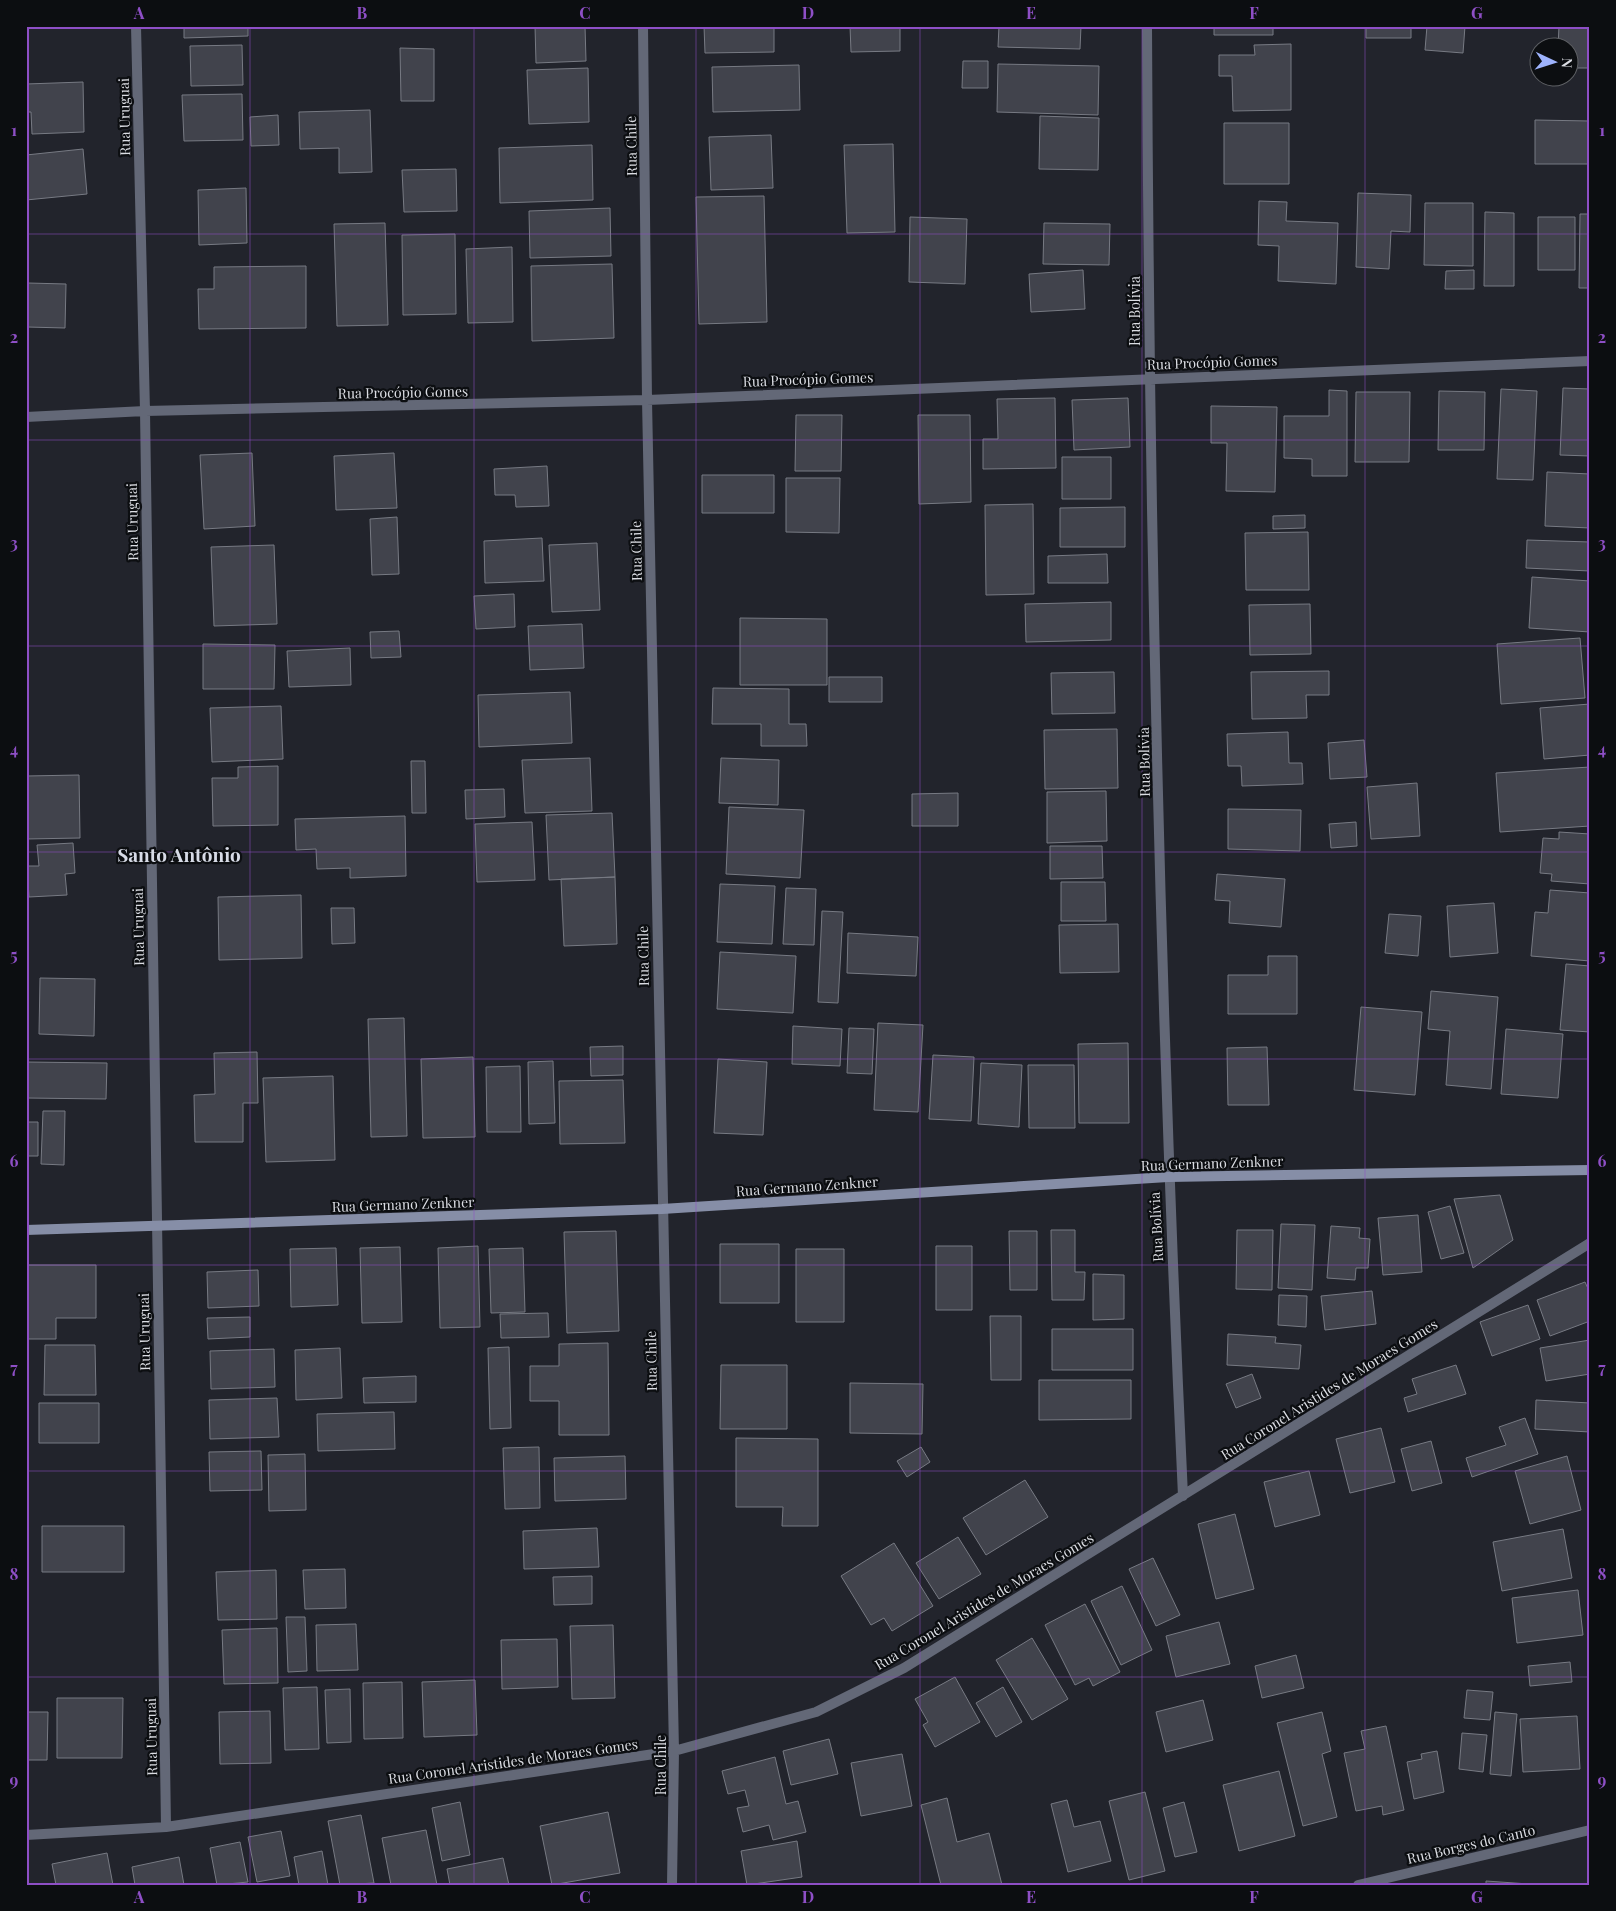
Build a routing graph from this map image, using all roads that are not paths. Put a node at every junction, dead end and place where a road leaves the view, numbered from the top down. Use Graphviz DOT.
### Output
graph roads {
  1 [pos="136,26"];
  2 [pos="643,26"];
  3 [pos="1147,26"];
  4 [pos="1590,361"];
  5 [pos="1148,378"];
  6 [pos="647,400"];
  7 [pos="145,411"];
  8 [pos="26,417"];
  9 [pos="1590,1170"];
  10 [pos="1168,1177"];
  11 [pos="662,1209"];
  12 [pos="156,1226"];
  13 [pos="26,1230"];
  14 [pos="1590,1243"];
  15 [pos="1182,1496"];
  16 [pos="674,1751"];
  17 [pos="166,1827"];
  18 [pos="1590,1830"];
  19 [pos="26,1835"];
  20 [pos="672,1885"];
  21 [pos="1358,1885"];
  1 -- 7 [label="street, Rua Uruguai"];
  2 -- 6 [label="street, Rua Chile"];
  3 -- 5 [label="street, Rua Bolívia"];
  4 -- 5 [label="street, Rua Procópio Gomes"];
  5 -- 6 [label="street, Rua Procópio Gomes"];
  5 -- 10 [label="street, Rua Bolívia"];
  6 -- 7 [label="street, Rua Procópio Gomes"];
  6 -- 11 [label="street, Rua Chile"];
  7 -- 8 [label="street, Rua Procópio Gomes"];
  7 -- 12 [label="street, Rua Uruguai"];
  9 -- 10 [label="street, Rua Germano Zenkner"];
  10 -- 11 [label="street, Rua Germano Zenkner"];
  10 -- 15 [label="street, Rua Bolívia"];
  11 -- 12 [label="street, Rua Germano Zenkner"];
  11 -- 16 [label="street, Rua Chile"];
  12 -- 13 [label="street, Rua Germano Zenkner"];
  12 -- 17 [label="street, Rua Uruguai"];
  14 -- 15 [label="street, Rua Coronel Aristides de Moraes Gomes"];
  15 -- 16 [label="street, Rua Coronel Aristides de Moraes Gomes"];
  16 -- 17 [label="street, Rua Coronel Aristides de Moraes Gomes"];
  16 -- 20 [label="street, Rua Chile"];
  17 -- 19 [label="street, Rua Coronel Aristides de Moraes Gomes"];
  18 -- 21 [label="street, Rua Borges do Canto"];
}
